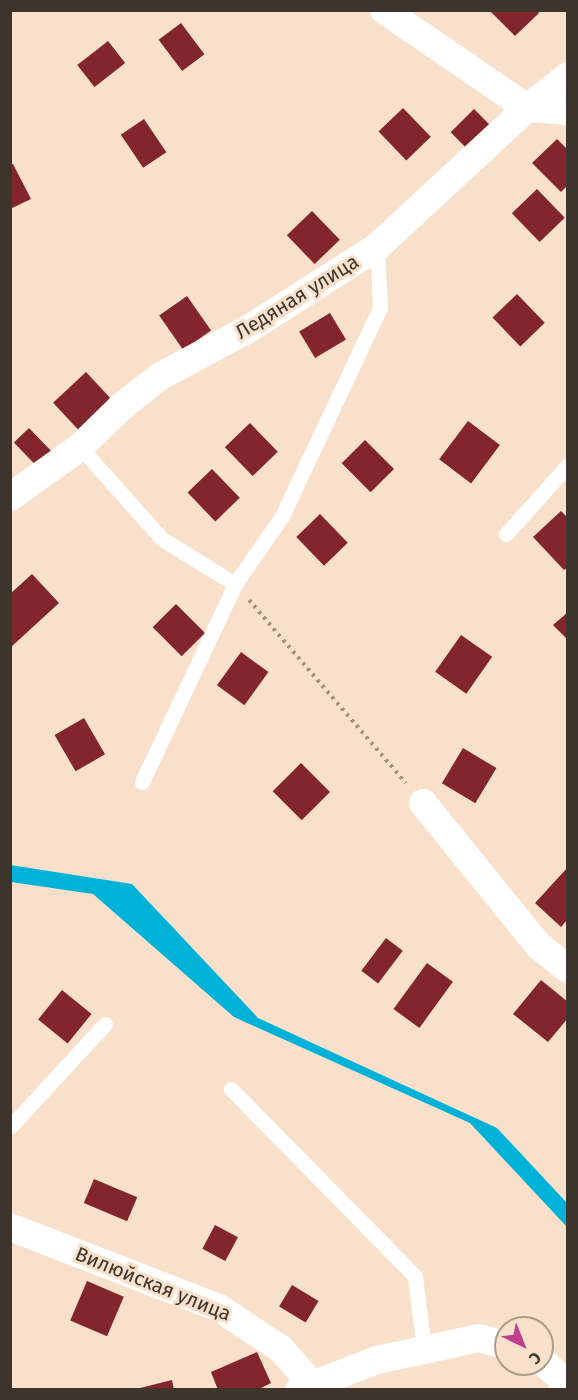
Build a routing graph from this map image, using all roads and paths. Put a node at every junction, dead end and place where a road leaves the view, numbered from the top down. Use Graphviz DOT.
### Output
graph roads {
  1 [pos="384,10"];
  2 [pos="567,76"];
  3 [pos="527,108"];
  4 [pos="567,111"];
  5 [pos="377,246"];
  6 [pos="80,447"];
  7 [pos="567,465"];
  8 [pos="10,497"];
  9 [pos="506,534"];
  10 [pos="235,584"];
  11 [pos="142,782"];
  12 [pos="423,803"];
  13 [pos="567,969"];
  14 [pos="105,1024"];
  15 [pos="231,1089"];
  16 [pos="10,1127"];
  17 [pos="10,1227"];
  18 [pos="494,1342"];
  19 [pos="424,1350"];
  20 [pos="554,1372"];
  21 [pos="308,1387"];
  22 [pos="565,1389"];
  1 -- 3 [label="street"];
  2 -- 3 [label="street, Ледяная улица"];
  3 -- 4 [label="street"];
  3 -- 5 [label="street, Ледяная улица"];
  5 -- 6 [label="street, Ледяная улица"];
  5 -- 10 [label="lane"];
  6 -- 8 [label="street, Ледяная улица"];
  6 -- 10 [label="lane"];
  7 -- 9 [label="lane"];
  10 -- 11 [label="lane"];
  10 -- 12 [label="path"];
  12 -- 13 [label="street"];
  14 -- 16 [label="lane"];
  15 -- 19 [label="lane"];
  17 -- 21 [label="street, Вилюйская улица"];
  18 -- 19 [label="street, Вилюйская улица"];
  19 -- 21 [label="street, Вилюйская улица"];
  20 -- 22 [label="street"];
}
